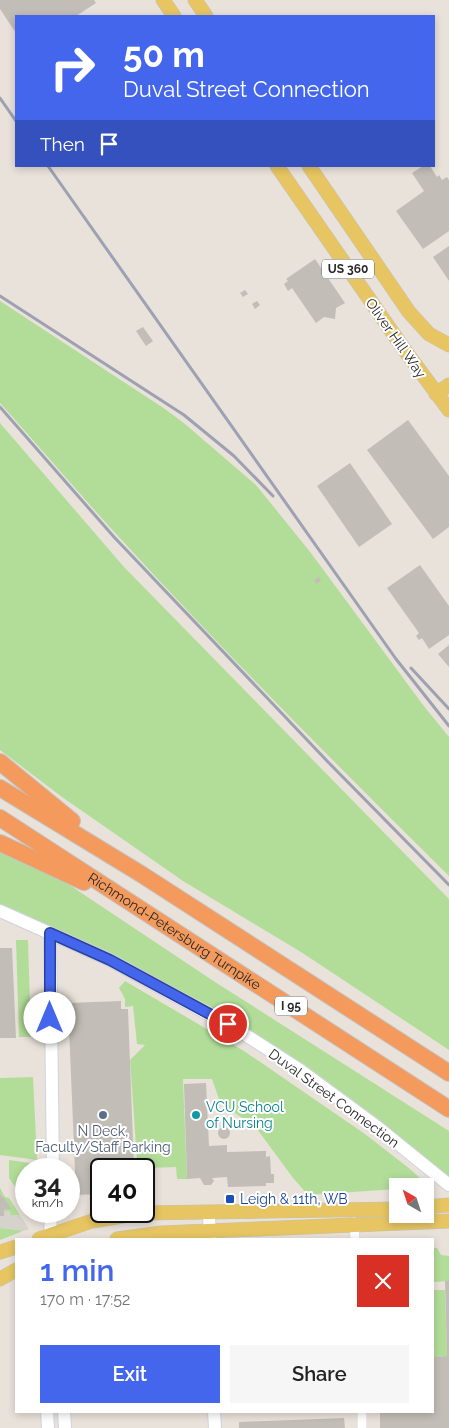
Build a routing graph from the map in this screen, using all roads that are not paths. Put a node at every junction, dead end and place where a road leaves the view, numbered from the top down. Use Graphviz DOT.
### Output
graph roads {
  1 [pos="163,0"];
  2 [pos="195,0"];
  3 [pos="173,15"];
  4 [pos="205,15"];
  5 [pos="278,167"];
  6 [pos="310,167"];
  7 [pos="449,345"];
  8 [pos="449,384"];
  9 [pos="436,394"];
  10 [pos="449,410"];
  11 [pos="0,762"];
  12 [pos="0,788"];
  13 [pos="0,818"];
  14 [pos="0,843"];
  15 [pos="142,874"];
  16 [pos="132,904"];
  17 [pos="0,911"];
  18 [pos="50,933"];
  19 [pos="449,1073"];
  20 [pos="449,1109"];
  21 [pos="53,1158"];
  22 [pos="449,1186"];
  23 [pos="449,1205"];
  24 [pos="434,1206"];
  25 [pos="389,1209"];
  26 [pos="354,1211"];
  27 [pos="209,1212"];
  28 [pos="449,1221"];
  29 [pos="49,1223"];
  30 [pos="355,1232"];
  31 [pos="210,1235"];
  32 [pos="46,1237"];
  33 [pos="124,1238"];
  34 [pos="15,1247"];
  35 [pos="0,1252"];
  36 [pos="15,1271"];
  37 [pos="0,1279"];
  38 [pos="47,1413"];
  39 [pos="64,1413"];
  40 [pos="214,1413"];
  41 [pos="362,1413"];
  42 [pos="48,1428"];
  43 [pos="65,1428"];
  44 [pos="215,1428"];
  45 [pos="362,1428"];
  1 -- 3 [label="main road"];
  2 -- 4 [label="main road"];
  5 -- 9 [label="main road, Oliver Hill Way / US 360"];
  6 -- 7 [label="main road, Oliver Hill Way / US 360"];
  8 -- 9 [label="main road"];
  9 -- 10 [label="main road, Oliver Hill Way / US 360"];
  11 -- 15 [label="highway"];
  12 -- 15 [label="highway, I 95"];
  13 -- 16 [label="highway, Richmond-Petersburg Turnpike / I 95"];
  14 -- 16 [label="highway"];
  15 -- 19 [label="highway, I 95"];
  16 -- 20 [label="highway, Richmond-Petersburg Turnpike / I 95"];
  17 -- 18 [label="street, Duval Street Connection"];
  18 -- 21 [label="street"];
  18 -- 22 [label="street, Duval Street Connection"];
  23 -- 24 [label="main road"];
  25 -- 26 [label="main road"];
  26 -- 27 [label="main road"];
  26 -- 30 [label="street"];
  27 -- 31 [label="street"];
  27 -- 32 [label="main road"];
  28 -- 30 [label="main road"];
  29 -- 32 [label="street"];
  30 -- 31 [label="main road"];
  31 -- 33 [label="main road"];
  34 -- 35 [label="main road"];
  36 -- 37 [label="main road"];
  38 -- 42 [label="street"];
  39 -- 43 [label="street"];
  40 -- 44 [label="street"];
  41 -- 45 [label="street"];
}
